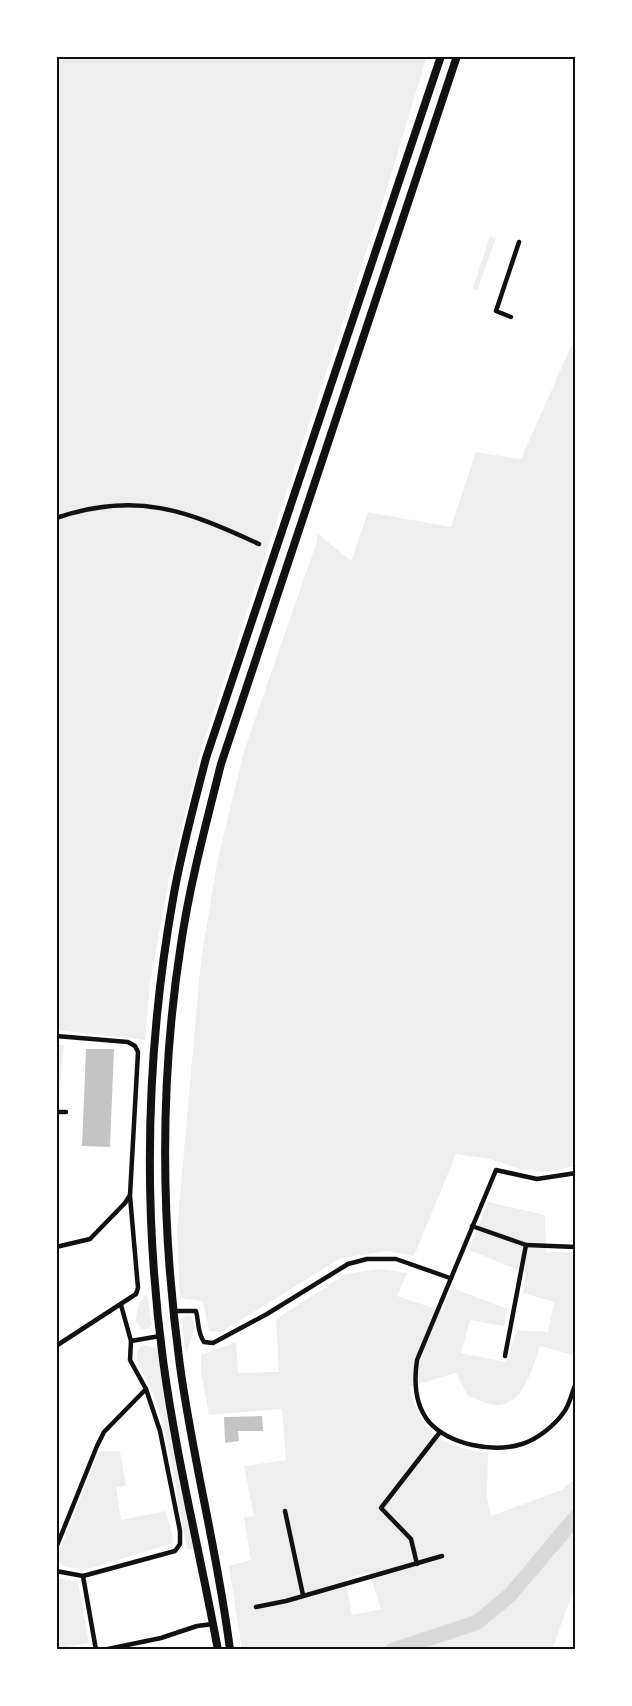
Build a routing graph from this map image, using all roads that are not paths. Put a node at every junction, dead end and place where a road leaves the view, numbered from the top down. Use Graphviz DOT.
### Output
graph roads {
  1 [pos="441,56"];
  2 [pos="457,56"];
  3 [pos="519,242"];
  4 [pos="511,317"];
  5 [pos="56,518"];
  6 [pos="259,544"];
  7 [pos="56,1036"];
  8 [pos="56,1112"];
  9 [pos="66,1112"];
  10 [pos="576,1173"];
  11 [pos="130,1195"];
  12 [pos="472,1226"];
  13 [pos="526,1245"];
  14 [pos="56,1247"];
  15 [pos="576,1247"];
  16 [pos="450,1278"];
  17 [pos="121,1305"];
  18 [pos="174,1311"];
  19 [pos="160,1336"];
  20 [pos="131,1341"];
  21 [pos="56,1346"];
  22 [pos="505,1356"];
  23 [pos="576,1383"];
  24 [pos="146,1389"];
  25 [pos="440,1432"];
  26 [pos="285,1511"];
  27 [pos="56,1548"];
  28 [pos="442,1556"];
  29 [pos="417,1564"];
  30 [pos="56,1571"];
  31 [pos="83,1576"];
  32 [pos="303,1595"];
  33 [pos="256,1607"];
  34 [pos="213,1624"];
  35 [pos="96,1650"];
  36 [pos="103,1650"];
  37 [pos="218,1650"];
  38 [pos="230,1650"];
  1 -- 19 [label="main road"];
  2 -- 18 [label="main road"];
  3 -- 4 [label="street"];
  5 -- 6 [label="street"];
  7 -- 11 [label="street"];
  8 -- 9 [label="street"];
  10 -- 12 [label="street"];
  11 -- 14 [label="street"];
  11 -- 17 [label="street"];
  12 -- 13 [label="street"];
  12 -- 16 [label="street"];
  13 -- 15 [label="street"];
  13 -- 22 [label="street"];
  16 -- 18 [label="street"];
  16 -- 25 [label="street"];
  17 -- 20 [label="street"];
  17 -- 21 [label="street"];
  18 -- 38 [label="main road"];
  19 -- 20 [label="street"];
  19 -- 34 [label="main road"];
  20 -- 24 [label="street"];
  23 -- 25 [label="street"];
  24 -- 27 [label="street"];
  24 -- 31 [label="street"];
  25 -- 29 [label="street"];
  26 -- 32 [label="street"];
  28 -- 29 [label="street"];
  29 -- 32 [label="street"];
  30 -- 31 [label="street"];
  31 -- 35 [label="street"];
  32 -- 33 [label="street"];
  34 -- 36 [label="street"];
  34 -- 37 [label="main road"];
}
